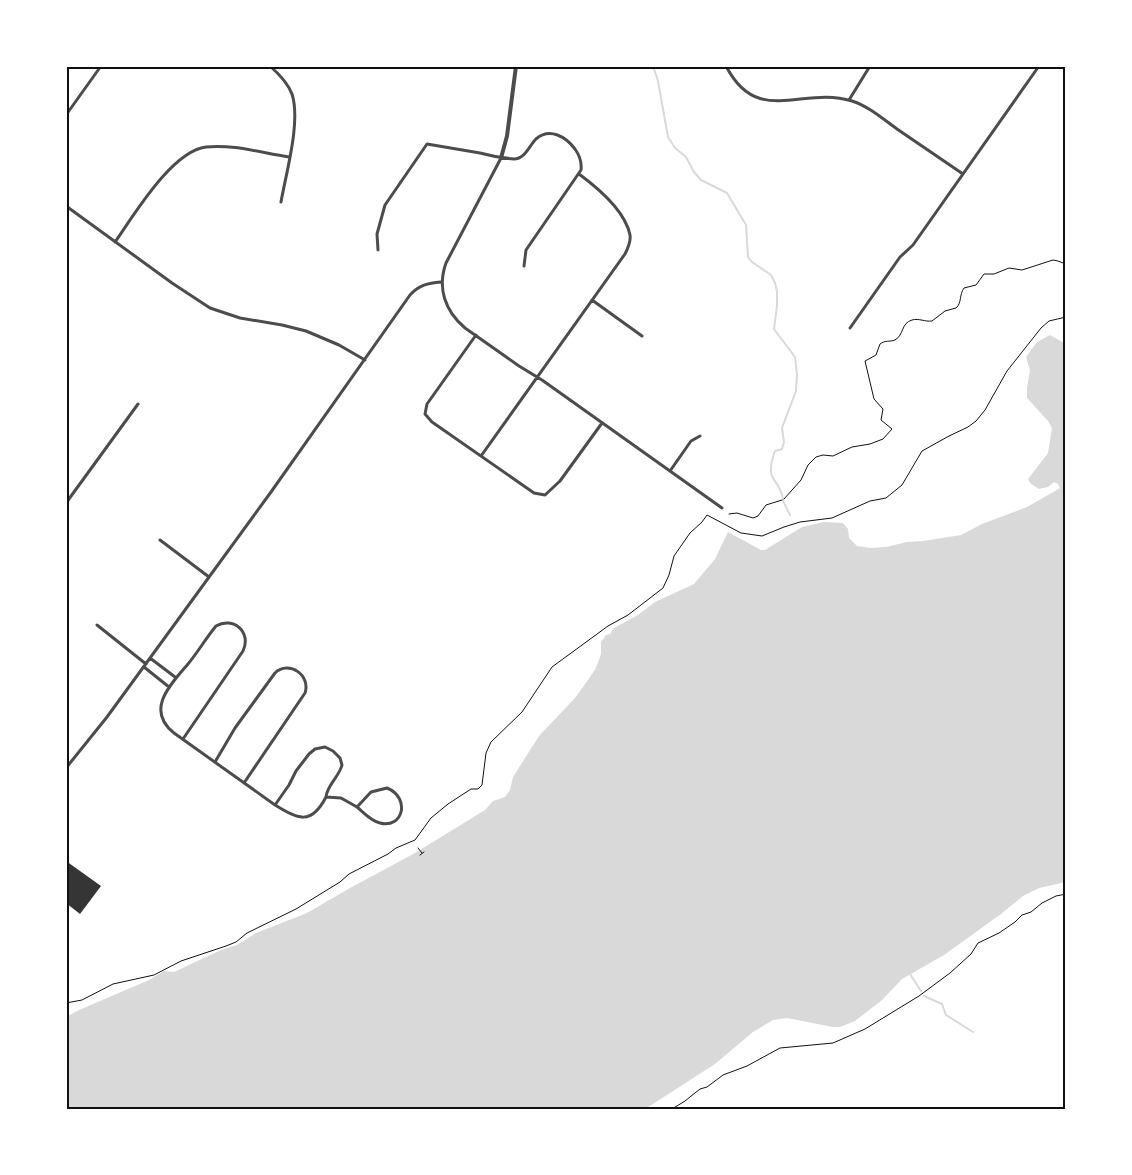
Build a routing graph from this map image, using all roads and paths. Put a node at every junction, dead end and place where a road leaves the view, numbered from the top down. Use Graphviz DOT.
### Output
graph roads {
  1 [pos="101,66"];
  2 [pos="270,66"];
  3 [pos="516,66"];
  4 [pos="726,66"];
  5 [pos="870,66"];
  6 [pos="1039,66"];
  7 [pos="849,100"];
  8 [pos="66,115"];
  9 [pos="289,157"];
  10 [pos="501,158"];
  11 [pos="579,174"];
  12 [pos="963,174"];
  13 [pos="281,202"];
  14 [pos="66,206"];
  15 [pos="115,242"];
  16 [pos="378,250"];
  17 [pos="1066,264"];
  18 [pos="524,266"];
  19 [pos="441,282"];
  20 [pos="592,300"];
  21 [pos="1066,317"];
  22 [pos="850,328"];
  23 [pos="476,335"];
  24 [pos="642,336"];
  25 [pos="365,360"];
  26 [pos="537,377"];
  27 [pos="138,404"];
  28 [pos="602,423"];
  29 [pos="700,436"];
  30 [pos="481,456"];
  31 [pos="670,471"];
  32 [pos="66,503"];
  33 [pos="722,508"];
  34 [pos="730,514"];
  35 [pos="160,540"];
  36 [pos="209,577"];
  37 [pos="97,625"];
  38 [pos="150,658"];
  39 [pos="145,665"];
  40 [pos="175,677"];
  41 [pos="169,687"];
  42 [pos="182,739"];
  43 [pos="214,762"];
  44 [pos="66,768"];
  45 [pos="244,783"];
  46 [pos="326,797"];
  47 [pos="275,805"];
  48 [pos="357,807"];
  49 [pos="418,848"];
  50 [pos="422,853"];
  51 [pos="1066,894"];
  52 [pos="66,1004"];
  53 [pos="672,1109"];
  1 -- 8 [label="street"];
  2 -- 9 [label="street"];
  3 -- 10 [label="street"];
  4 -- 7 [label="street"];
  5 -- 7 [label="street"];
  6 -- 12 [label="street"];
  7 -- 12 [label="street"];
  9 -- 13 [label="street"];
  9 -- 15 [label="street"];
  10 -- 11 [label="street"];
  10 -- 16 [label="street"];
  10 -- 19 [label="street"];
  11 -- 18 [label="street"];
  11 -- 20 [label="street"];
  12 -- 22 [label="street"];
  14 -- 15 [label="street"];
  15 -- 25 [label="street"];
  17 -- 34 [label="path"];
  19 -- 23 [label="street"];
  19 -- 25 [label="street"];
  20 -- 24 [label="street"];
  20 -- 26 [label="street"];
  21 -- 52 [label="path"];
  23 -- 26 [label="street"];
  23 -- 30 [label="street"];
  25 -- 36 [label="street"];
  26 -- 28 [label="street"];
  26 -- 30 [label="street"];
  27 -- 32 [label="street"];
  28 -- 30 [label="street"];
  28 -- 31 [label="street"];
  29 -- 31 [label="street"];
  31 -- 33 [label="street"];
  35 -- 36 [label="street"];
  36 -- 38 [label="street"];
  37 -- 39 [label="street"];
  38 -- 39 [label="street"];
  38 -- 40 [label="street"];
  39 -- 41 [label="street"];
  39 -- 44 [label="street"];
  40 -- 41 [label="street"];
  40 -- 42 [label="street"];
  41 -- 42 [label="street"];
  42 -- 43 [label="street"];
  43 -- 45 [label="street"];
  43 -- 45 [label="street"];
  45 -- 47 [label="street"];
  46 -- 47 [label="street"];
  46 -- 47 [label="street"];
  46 -- 48 [label="street"];
  48 -- 48 [label="street"];
  49 -- 50 [label="path"];
  51 -- 53 [label="path"];
}
